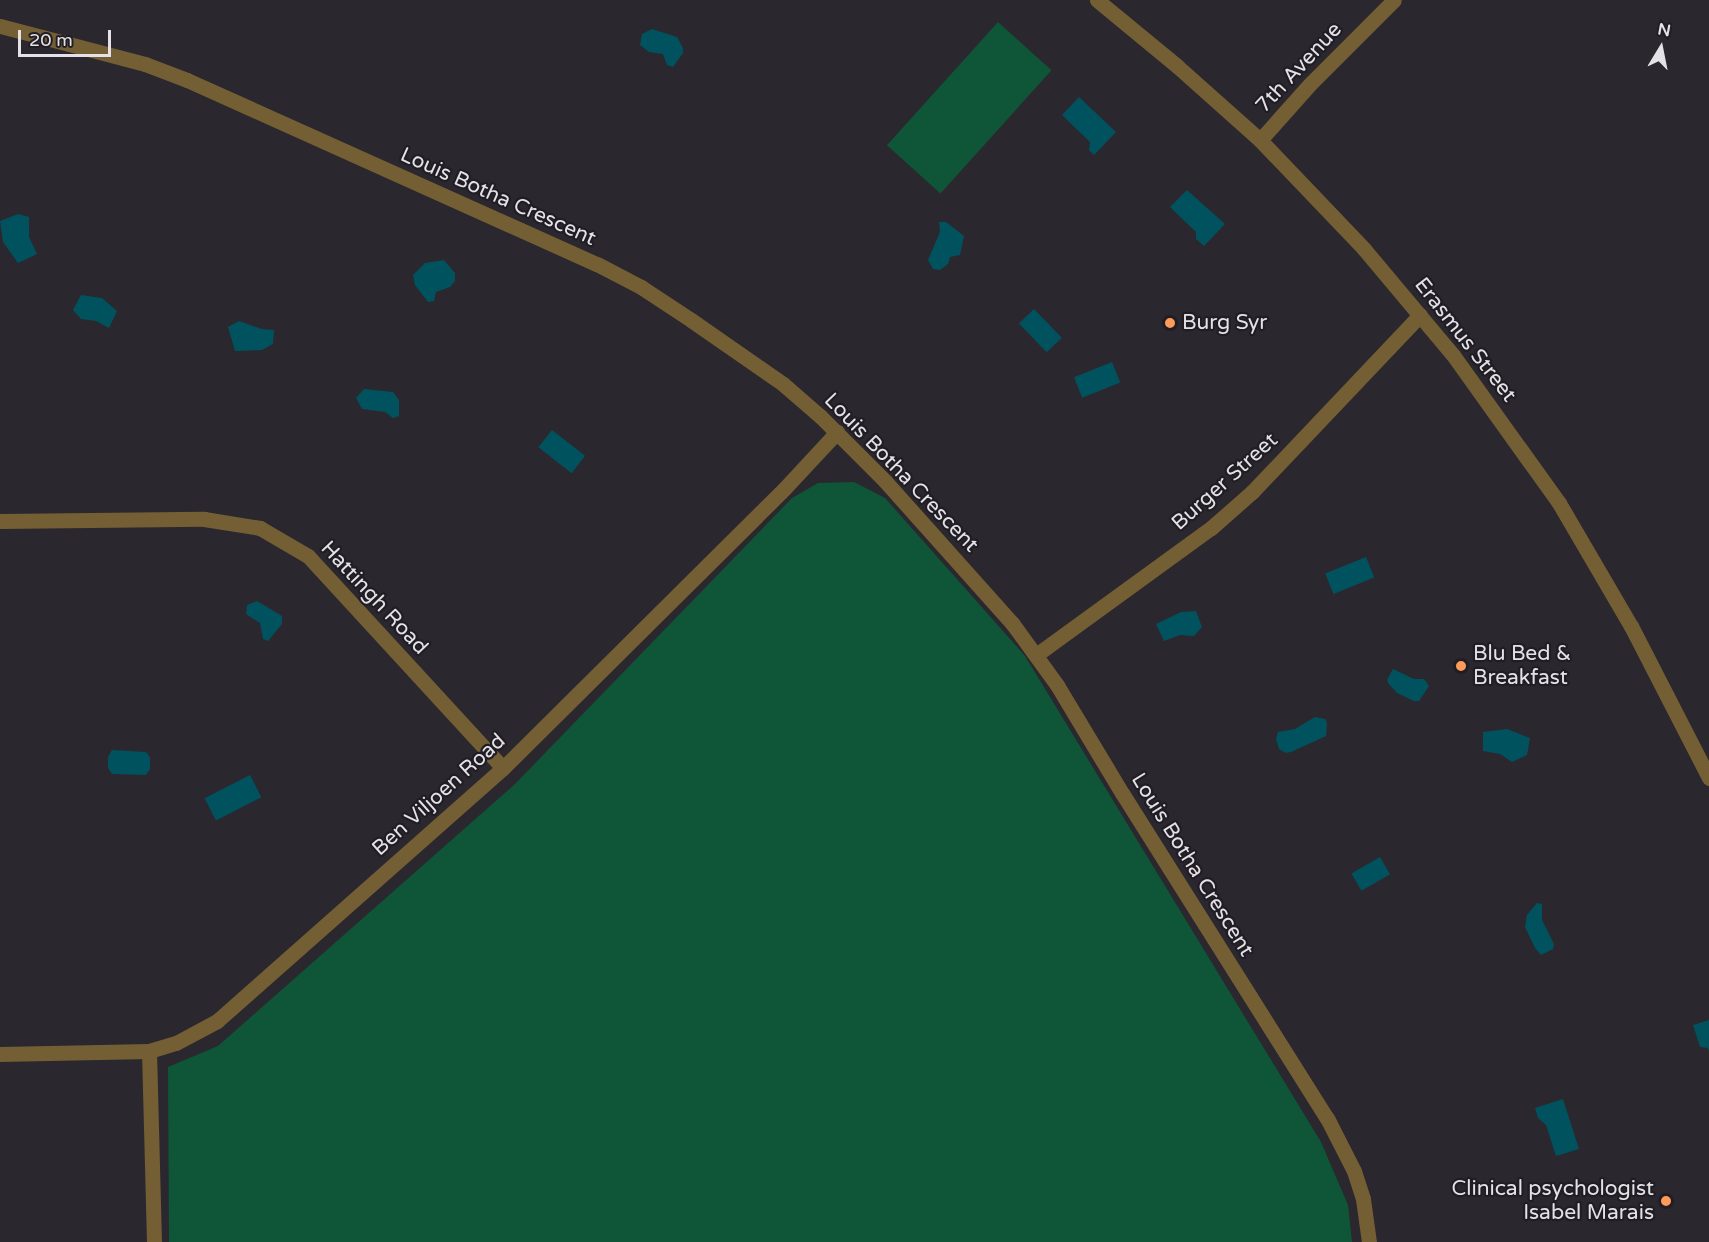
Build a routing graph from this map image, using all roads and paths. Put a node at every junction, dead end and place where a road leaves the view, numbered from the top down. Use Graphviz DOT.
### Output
graph roads {
  1 [pos="1097,0"];
  2 [pos="1394,0"];
  3 [pos="0,26"];
  4 [pos="1260,140"];
  5 [pos="1420,315"];
  6 [pos="837,432"];
  7 [pos="0,521"];
  8 [pos="1036,655"];
  9 [pos="503,768"];
  10 [pos="1709,778"];
  11 [pos="149,1051"];
  12 [pos="0,1054"];
  13 [pos="154,1242"];
  14 [pos="1369,1242"];
  1 -- 4 [label="street, Erasmus Street"];
  2 -- 4 [label="street, 7th Avenue"];
  3 -- 6 [label="street, Louis Botha Crescent"];
  4 -- 5 [label="street, Erasmus Street"];
  5 -- 8 [label="street, Burger Street"];
  5 -- 10 [label="street, Erasmus Street"];
  6 -- 8 [label="street, Louis Botha Crescent"];
  6 -- 9 [label="street, Ben Viljoen Road"];
  7 -- 9 [label="street, Hattingh Road"];
  8 -- 14 [label="street, Louis Botha Crescent"];
  9 -- 11 [label="street, Ben Viljoen Road"];
  11 -- 12 [label="street, Ben Viljoen Road"];
  11 -- 13 [label="street"];
}
